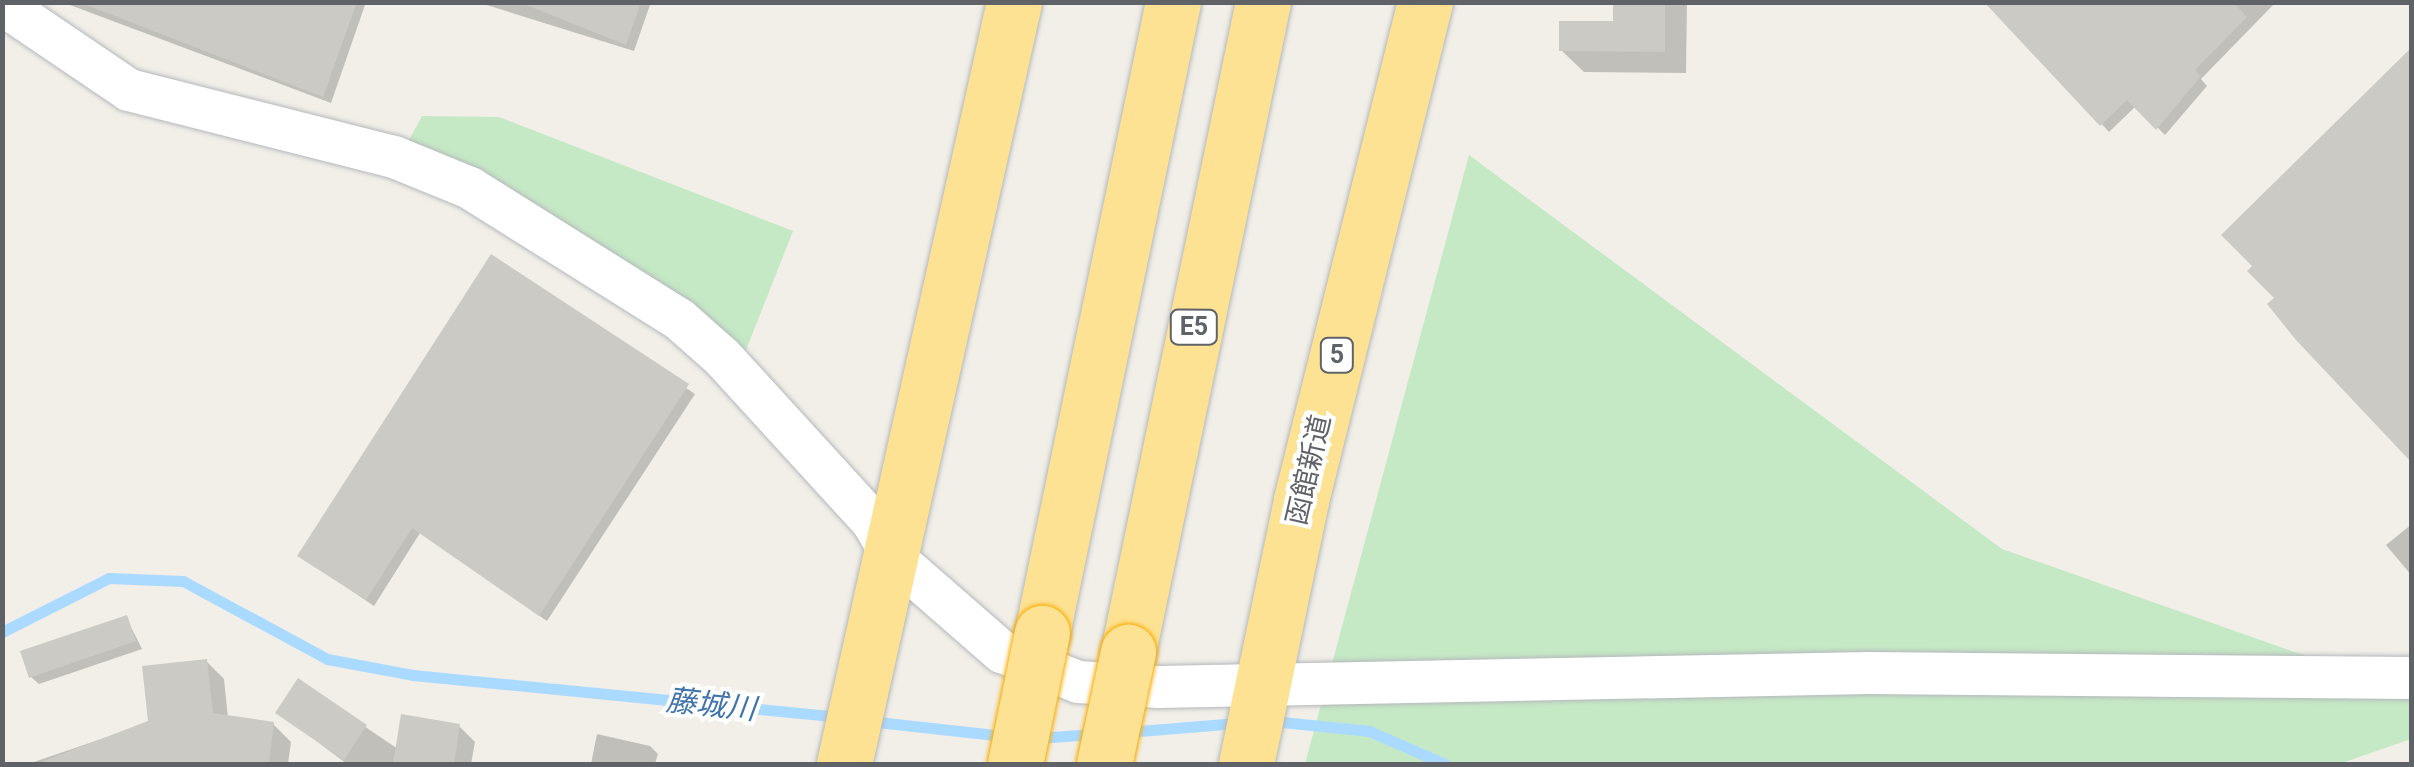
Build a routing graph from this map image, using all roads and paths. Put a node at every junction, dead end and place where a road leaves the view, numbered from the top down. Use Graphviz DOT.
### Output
graph roads {
  1 [pos="1014,2"];
  2 [pos="1174,2"];
  3 [pos="1263,2"];
  4 [pos="1425,2"];
  5 [pos="2,4"];
  6 [pos="894,557"];
  7 [pos="2412,678"];
  8 [pos="1261,695"];
  9 [pos="844,764"];
  10 [pos="1015,764"];
  11 [pos="1104,764"];
  12 [pos="1246,764"];
  1 -- 6 [label="highway"];
  2 -- 10 [label="highway, bridge"];
  3 -- 11 [label="highway, E5, bridge"];
  4 -- 8 [label="highway, 函館新道 / 5"];
  5 -- 6 [label="street"];
  6 -- 8 [label="street"];
  6 -- 9 [label="highway"];
  7 -- 8 [label="street"];
  8 -- 12 [label="highway, 函館新道 / 5"];
}
